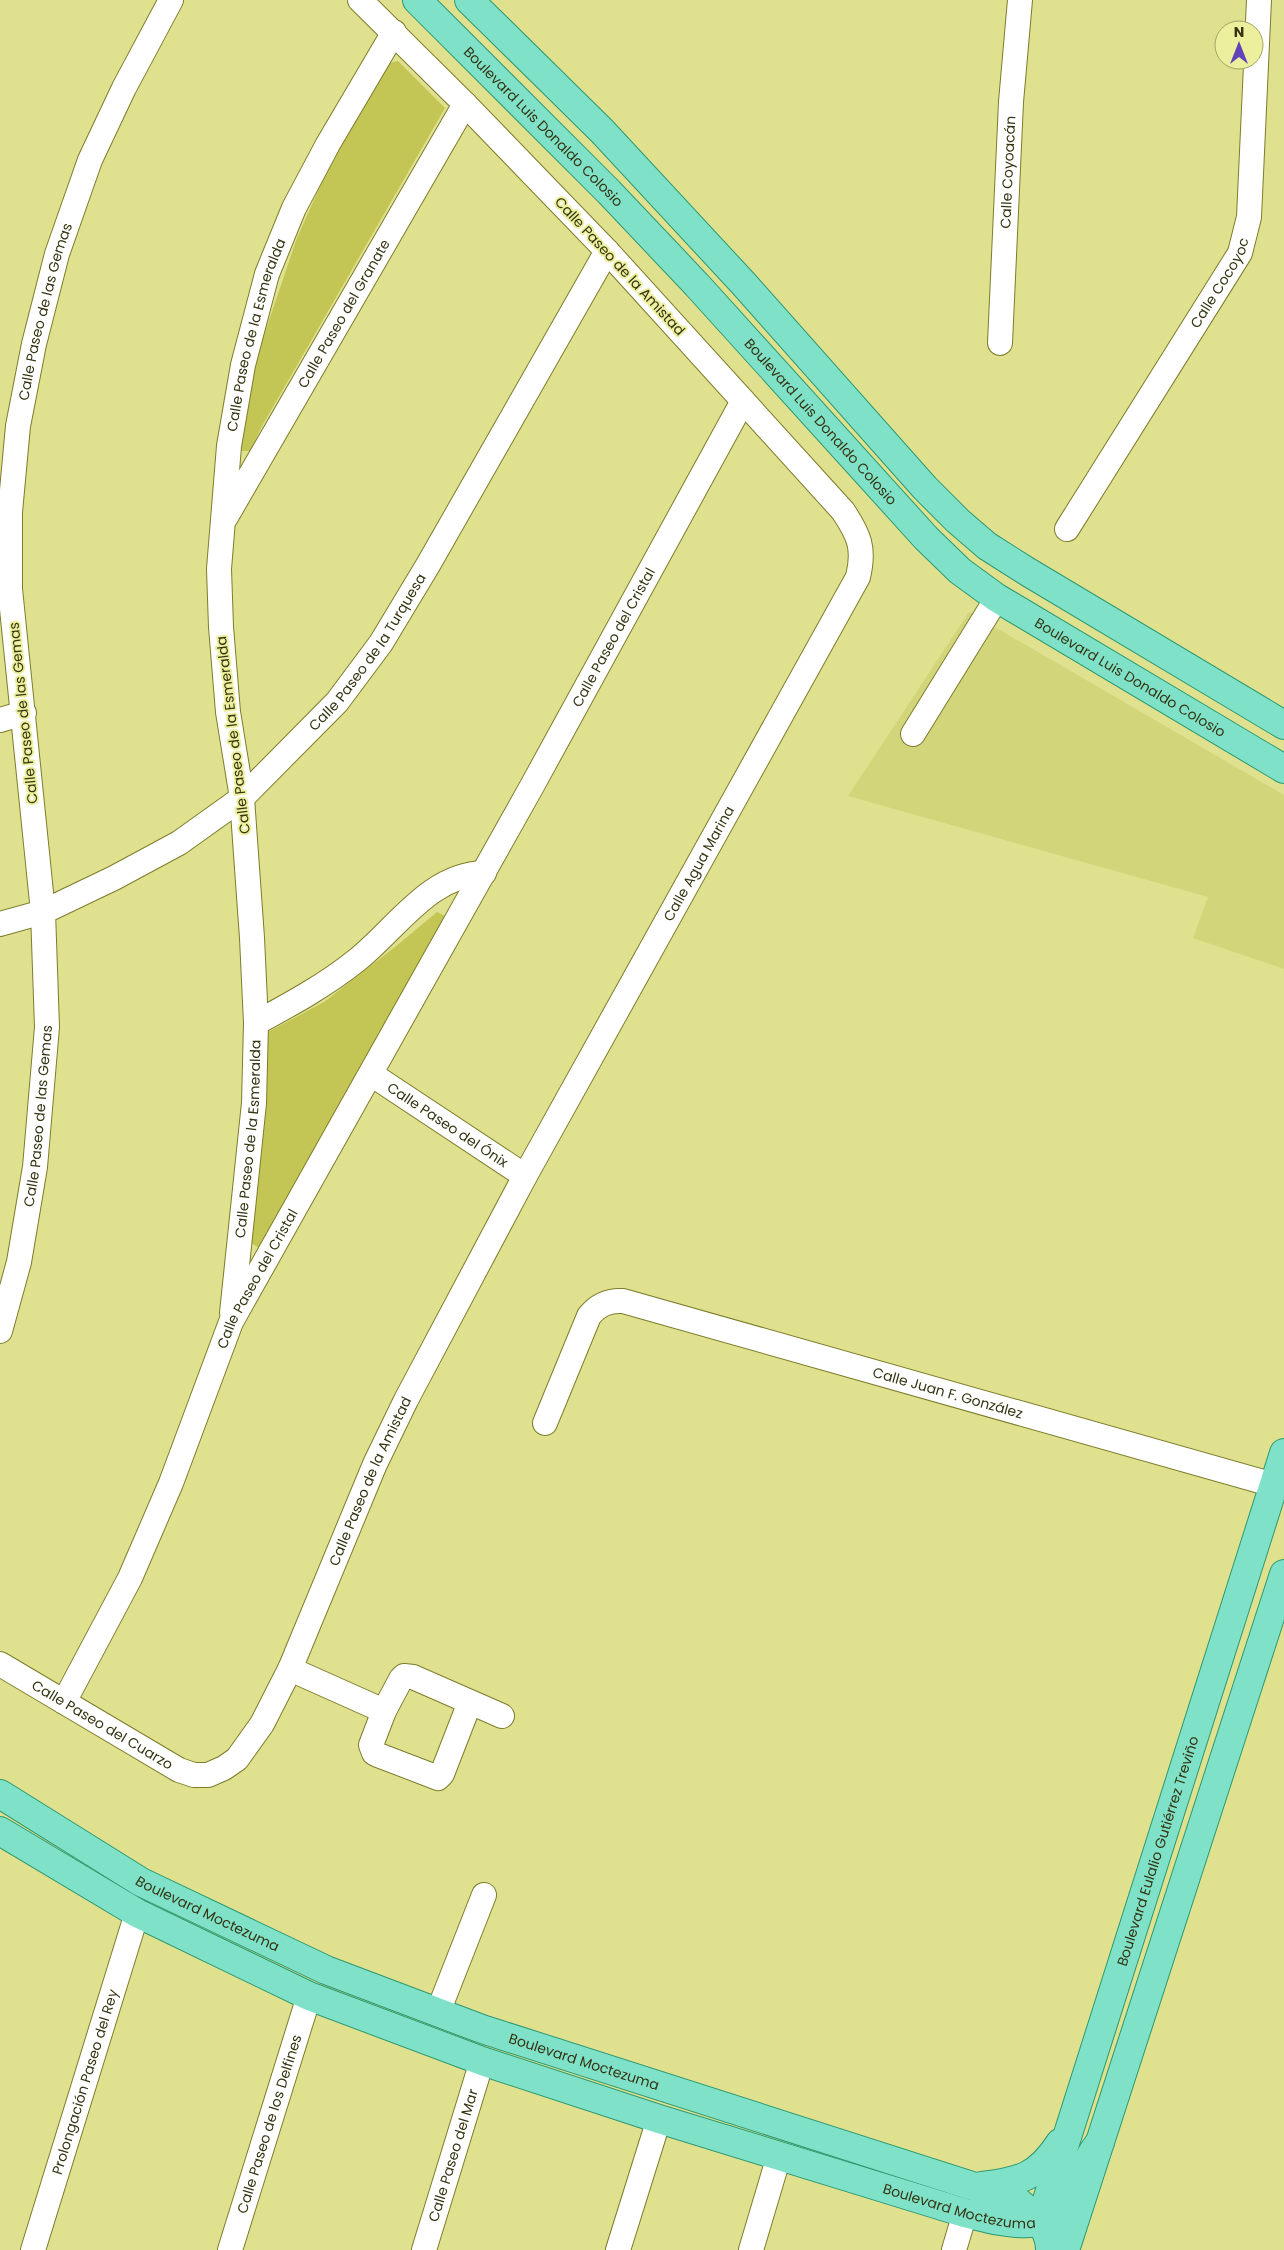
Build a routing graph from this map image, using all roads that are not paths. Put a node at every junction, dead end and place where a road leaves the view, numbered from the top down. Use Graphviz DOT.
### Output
graph roads {
  1 [pos="171,0"];
  2 [pos="360,0"];
  3 [pos="417,0"];
  4 [pos="468,0"];
  5 [pos="1020,0"];
  6 [pos="1259,0"];
  7 [pos="394,32"];
  8 [pos="465,104"];
  9 [pos="607,251"];
  10 [pos="1000,343"];
  11 [pos="743,401"];
  12 [pos="222,523"];
  13 [pos="1067,529"];
  14 [pos="861,547"];
  15 [pos="997,598"];
  16 [pos="24,713"];
  17 [pos="0,720"];
  18 [pos="1284,725"];
  19 [pos="912,734"];
  20 [pos="1284,769"];
  21 [pos="242,798"];
  22 [pos="484,873"];
  23 [pos="43,912"];
  24 [pos="0,924"];
  25 [pos="256,1023"];
  26 [pos="371,1074"];
  27 [pos="525,1176"];
  28 [pos="231,1322"];
  29 [pos="0,1331"];
  30 [pos="545,1423"];
  31 [pos="1284,1453"];
  32 [pos="1274,1485"];
  33 [pos="1284,1574"];
  34 [pos="0,1664"];
  35 [pos="290,1669"];
  36 [pos="64,1702"];
  37 [pos="470,1702"];
  38 [pos="384,1711"];
  39 [pos="502,1716"];
  40 [pos="208,1775"];
  41 [pos="0,1794"];
  42 [pos="0,1831"];
  43 [pos="484,1895"];
  44 [pos="138,1913"];
  45 [pos="309,1996"];
  46 [pos="438,2012"];
  47 [pos="482,2061"];
  48 [pos="659,2119"];
  49 [pos="1072,2125"];
  50 [pos="1100,2142"];
  51 [pos="779,2156"];
  52 [pos="978,2186"];
  53 [pos="965,2213"];
  54 [pos="1040,2222"];
  55 [pos="33,2250"];
  56 [pos="230,2250"];
  57 [pos="424,2250"];
  58 [pos="618,2250"];
  59 [pos="751,2250"];
  60 [pos="954,2250"];
  61 [pos="1031,2250"];
  62 [pos="1050,2250"];
  63 [pos="1065,2250"];
  1 -- 16 [label="street, Calle Paseo de las Gemas"];
  2 -- 7 [label="street, Calle Paseo de la Amistad"];
  3 -- 15 [label="main road, Boulevard Luis Donaldo Colosio"];
  4 -- 18 [label="main road"];
  5 -- 10 [label="street, Calle Coyoacán"];
  6 -- 13 [label="street, Calle Cocoyoc"];
  7 -- 8 [label="street, Calle Paseo de la Amistad"];
  7 -- 12 [label="street, Calle Paseo de la Esmeralda"];
  8 -- 9 [label="street, Calle Paseo de la Amistad"];
  8 -- 12 [label="street, Calle Paseo del Granate"];
  9 -- 11 [label="street, Calle Paseo de la Amistad"];
  9 -- 21 [label="street, Calle Paseo de la Turquesa"];
  11 -- 14 [label="street, Calle Paseo de la Amistad"];
  11 -- 22 [label="street, Calle Paseo del Cristal"];
  12 -- 21 [label="street, Calle Paseo de la Esmeralda"];
  14 -- 27 [label="street, Calle Agua Marina"];
  15 -- 19 [label="street"];
  15 -- 20 [label="main road, Boulevard Luis Donaldo Colosio"];
  16 -- 17 [label="street"];
  16 -- 23 [label="street, Calle Paseo de las Gemas"];
  21 -- 23 [label="street, Calle Paseo de la Turquesa"];
  21 -- 25 [label="street, Calle Paseo de la Esmeralda"];
  22 -- 25 [label="street"];
  22 -- 26 [label="street, Calle Paseo del Cristal"];
  23 -- 24 [label="street, Calle Paseo de la Turquesa"];
  23 -- 29 [label="street, Calle Paseo de las Gemas"];
  25 -- 28 [label="street, Calle Paseo de la Esmeralda"];
  26 -- 27 [label="street, Calle Paseo del Ónix"];
  26 -- 28 [label="street, Calle Paseo del Cristal"];
  27 -- 35 [label="street, Calle Paseo de la Amistad"];
  28 -- 36 [label="street, Calle Paseo del Cristal"];
  30 -- 32 [label="street, Calle Juan F. González"];
  31 -- 32 [label="main road, Boulevard Eulalio Gutiérrez Treviño"];
  32 -- 49 [label="main road, Boulevard Eulalio Gutiérrez Treviño"];
  33 -- 50 [label="main road"];
  34 -- 36 [label="street, Calle Paseo del Cuarzo"];
  35 -- 38 [label="street"];
  35 -- 40 [label="street, Calle Paseo de la Amistad"];
  36 -- 40 [label="street, Calle Paseo del Cuarzo"];
  37 -- 38 [label="street"];
  37 -- 38 [label="street"];
  37 -- 39 [label="street"];
  41 -- 46 [label="main road, Boulevard Moctezuma"];
  42 -- 44 [label="main road, Boulevard Moctezuma"];
  43 -- 46 [label="street"];
  44 -- 45 [label="main road, Boulevard Moctezuma"];
  44 -- 55 [label="street, Prolongación Paseo del Rey"];
  45 -- 47 [label="main road, Boulevard Moctezuma"];
  45 -- 56 [label="street, Calle Paseo de los Delfines"];
  46 -- 52 [label="main road, Boulevard Moctezuma"];
  47 -- 48 [label="main road, Boulevard Moctezuma"];
  47 -- 57 [label="street, Calle Paseo del Mar"];
  48 -- 51 [label="main road, Boulevard Moctezuma"];
  48 -- 58 [label="street"];
  49 -- 52 [label="main road"];
  49 -- 54 [label="main road, Boulevard Eulalio Gutiérrez Treviño"];
  50 -- 54 [label="main road"];
  50 -- 63 [label="main road"];
  51 -- 53 [label="main road, Boulevard Moctezuma"];
  51 -- 59 [label="street"];
  52 -- 54 [label="main road, Boulevard Moctezuma"];
  53 -- 54 [label="main road, Boulevard Moctezuma"];
  53 -- 60 [label="street"];
  54 -- 61 [label="main road, Boulevard Eulalio Gutiérrez Treviño"];
  54 -- 62 [label="main road"];
}
